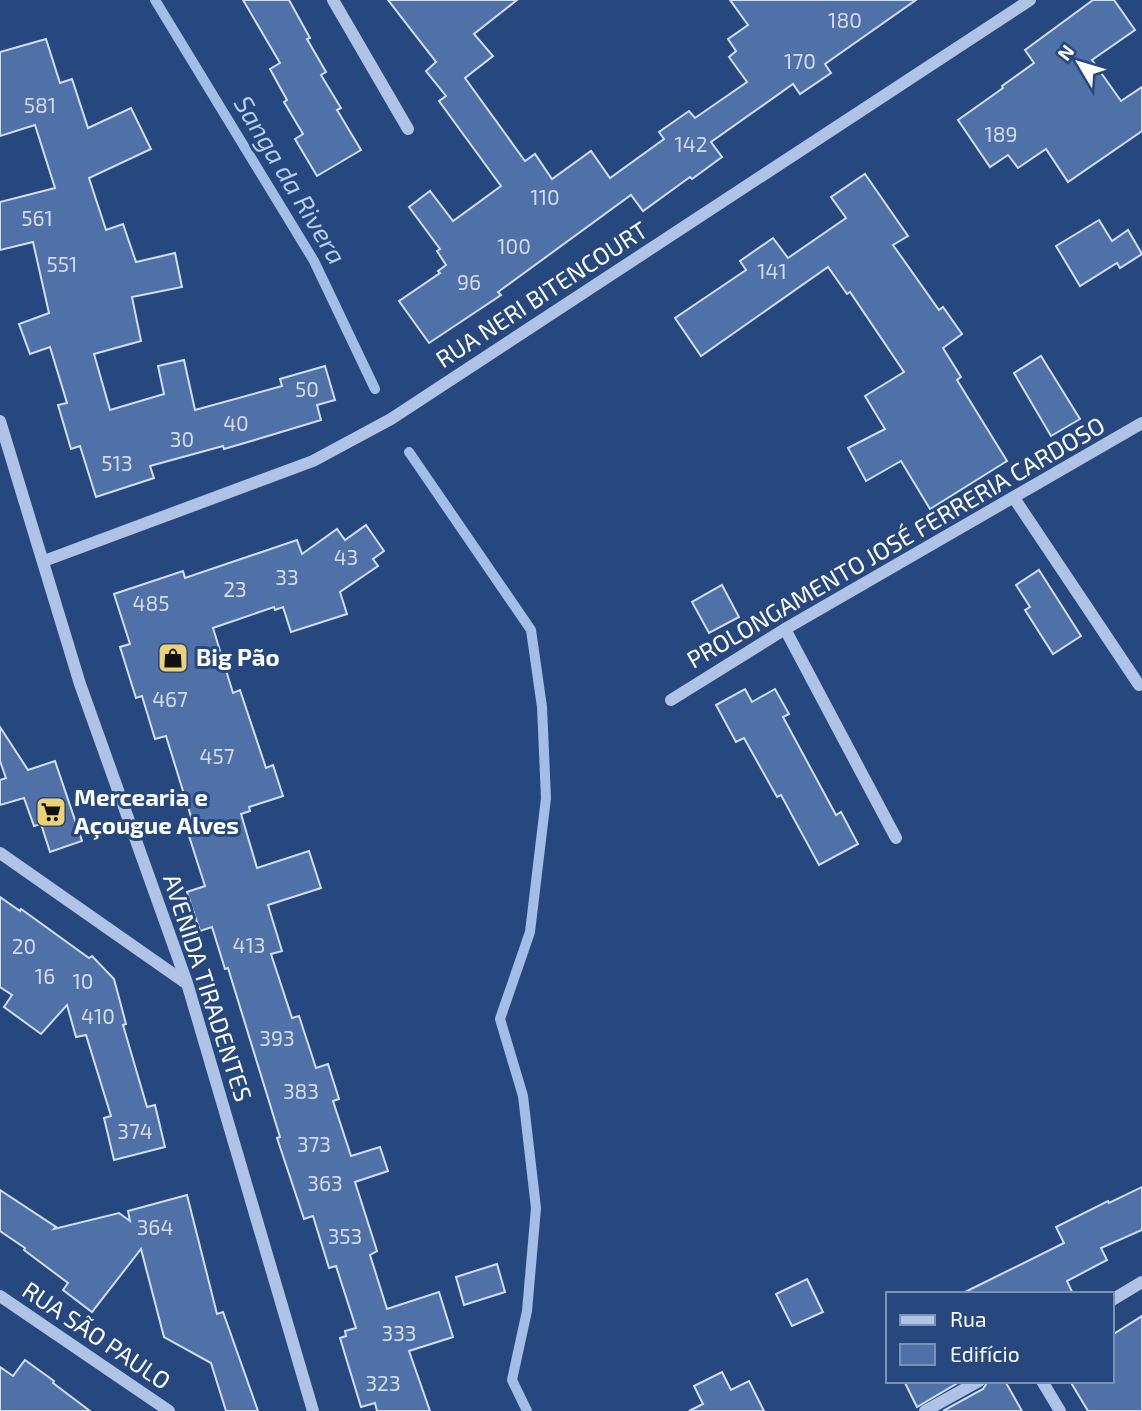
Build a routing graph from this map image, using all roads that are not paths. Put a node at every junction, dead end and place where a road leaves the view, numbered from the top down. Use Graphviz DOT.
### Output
graph roads {
  1 [pos="333,0"];
  2 [pos="1030,0"];
  3 [pos="408,129"];
  4 [pos="0,421"];
  5 [pos="1142,423"];
  6 [pos="1014,498"];
  7 [pos="44,561"];
  8 [pos="785,629"];
  9 [pos="1139,685"];
  10 [pos="671,700"];
  11 [pos="896,838"];
  12 [pos="0,853"];
  13 [pos="187,983"];
  14 [pos="1142,1282"];
  15 [pos="0,1296"];
  16 [pos="1114,1299"];
  17 [pos="975,1383"];
  18 [pos="1043,1383"];
  19 [pos="169,1411"];
  20 [pos="313,1411"];
  21 [pos="925,1411"];
  22 [pos="1060,1411"];
  1 -- 3 [label="street"];
  2 -- 7 [label="street, RUA NERI BITENCOURT"];
  4 -- 7 [label="street, AVENIDA TIRADENTES"];
  5 -- 6 [label="street, PROLONGAMENTO JOSÉ FERRERIA CARDOSO"];
  6 -- 8 [label="street, PROLONGAMENTO JOSÉ FERRERIA CARDOSO"];
  6 -- 9 [label="street"];
  7 -- 13 [label="street, AVENIDA TIRADENTES"];
  8 -- 10 [label="street, PROLONGAMENTO JOSÉ FERRERIA CARDOSO"];
  8 -- 11 [label="street"];
  12 -- 13 [label="street"];
  13 -- 20 [label="street, AVENIDA TIRADENTES"];
  14 -- 16 [label="street"];
  15 -- 19 [label="street, RUA SÃO PAULO"];
  17 -- 21 [label="street"];
  18 -- 22 [label="street"];
}
